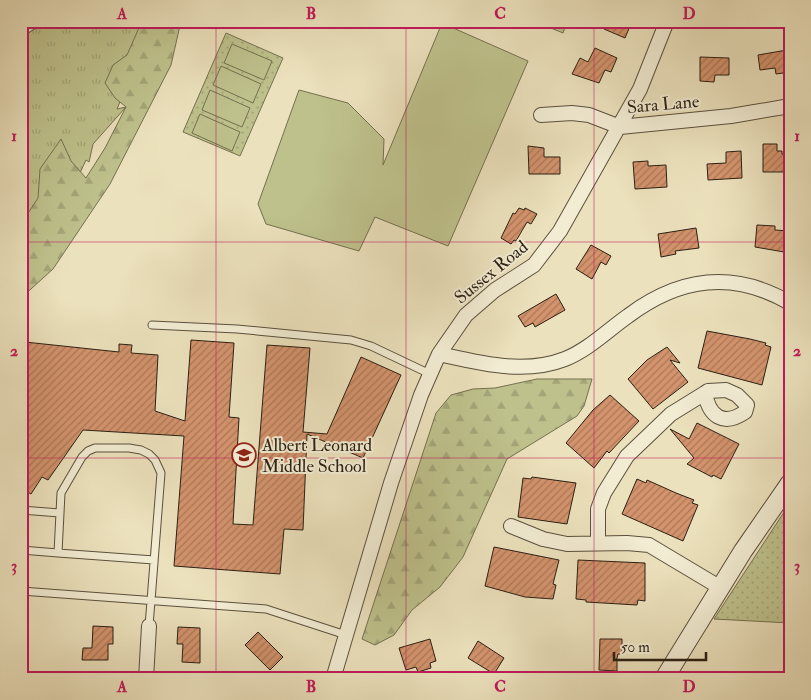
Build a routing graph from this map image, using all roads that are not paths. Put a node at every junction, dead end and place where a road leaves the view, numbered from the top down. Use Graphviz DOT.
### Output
graph roads {
  1 [pos="53,21"];
  2 [pos="667,21"];
  3 [pos="21,33"];
  4 [pos="790,106"];
  5 [pos="541,115"];
  6 [pos="620,127"];
  7 [pos="790,303"];
  8 [pos="152,325"];
  9 [pos="439,354"];
  10 [pos="430,374"];
  11 [pos="705,393"];
  12 [pos="790,483"];
  13 [pos="21,510"];
  14 [pos="60,513"];
  15 [pos="511,526"];
  16 [pos="598,543"];
  17 [pos="21,550"];
  18 [pos="58,553"];
  19 [pos="154,560"];
  20 [pos="721,588"];
  21 [pos="21,591"];
  22 [pos="151,600"];
  23 [pos="149,626"];
  24 [pos="346,635"];
  25 [pos="146,679"];
  26 [pos="333,679"];
  27 [pos="664,679"];
  1 -- 3 [label="lane"];
  2 -- 6 [label="street, Sussex Road"];
  4 -- 6 [label="street, Sara Lane"];
  5 -- 6 [label="street, Sara Lane"];
  6 -- 9 [label="street, Sussex Road"];
  7 -- 9 [label="street"];
  8 -- 10 [label="lane"];
  9 -- 10 [label="street, Sussex Road"];
  10 -- 24 [label="street, Sussex Road"];
  11 -- 16 [label="street"];
  12 -- 20 [label="street"];
  13 -- 14 [label="lane"];
  14 -- 18 [label="lane"];
  14 -- 19 [label="lane"];
  15 -- 16 [label="street"];
  16 -- 20 [label="street"];
  17 -- 18 [label="lane"];
  18 -- 19 [label="lane"];
  19 -- 22 [label="lane"];
  20 -- 27 [label="street"];
  21 -- 22 [label="lane"];
  22 -- 23 [label="lane"];
  22 -- 24 [label="lane"];
  23 -- 25 [label="street"];
  24 -- 26 [label="street, Sussex Road"];
}
